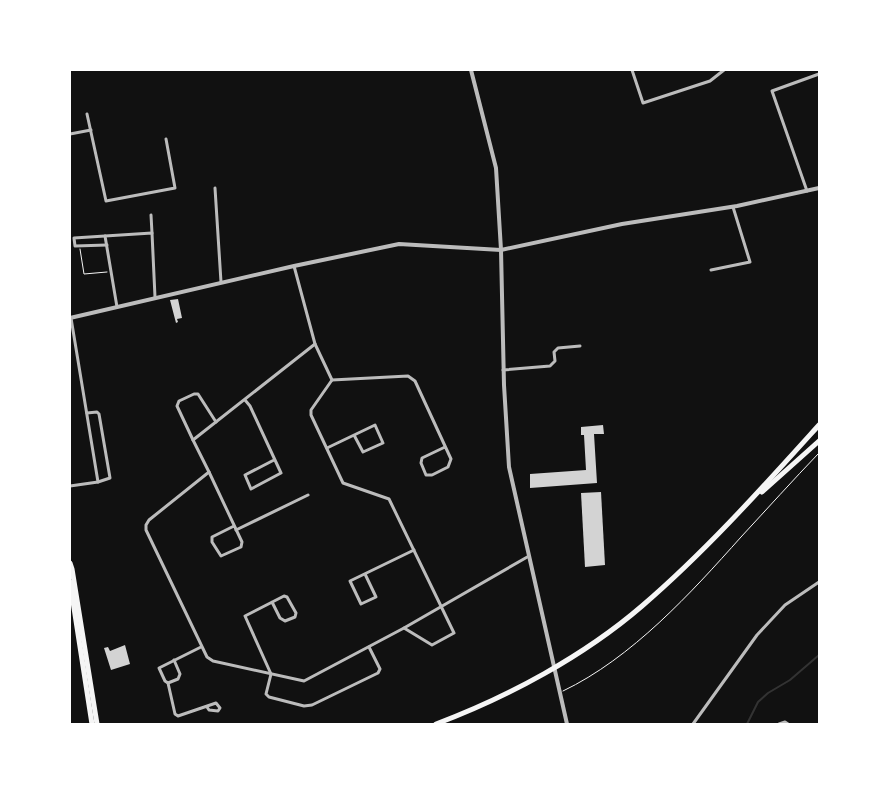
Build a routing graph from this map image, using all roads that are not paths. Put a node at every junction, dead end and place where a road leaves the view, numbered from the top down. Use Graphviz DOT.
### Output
graph roads {
  1 [pos="471,70"];
  2 [pos="632,70"];
  3 [pos="724,70"];
  4 [pos="819,74"];
  5 [pos="87,114"];
  6 [pos="91,130"];
  7 [pos="70,134"];
  8 [pos="166,139"];
  9 [pos="215,188"];
  10 [pos="819,188"];
  11 [pos="807,191"];
  12 [pos="733,207"];
  13 [pos="151,215"];
  14 [pos="152,233"];
  15 [pos="105,236"];
  16 [pos="106,245"];
  17 [pos="501,250"];
  18 [pos="294,266"];
  19 [pos="711,270"];
  20 [pos="221,282"];
  21 [pos="154,297"];
  22 [pos="117,307"];
  23 [pos="70,318"];
  24 [pos="315,344"];
  25 [pos="580,346"];
  26 [pos="503,370"];
  27 [pos="332,380"];
  28 [pos="245,400"];
  29 [pos="87,413"];
  30 [pos="216,422"];
  31 [pos="819,424"];
  32 [pos="354,435"];
  33 [pos="194,440"];
  34 [pos="819,441"];
  35 [pos="445,447"];
  36 [pos="327,448"];
  37 [pos="274,460"];
  38 [pos="208,472"];
  39 [pos="98,482"];
  40 [pos="70,486"];
  41 [pos="308,495"];
  42 [pos="747,504"];
  43 [pos="235,528"];
  44 [pos="414,550"];
  45 [pos="528,556"];
  46 [pos="70,563"];
  47 [pos="365,574"];
  48 [pos="70,582"];
  49 [pos="819,582"];
  50 [pos="272,602"];
  51 [pos="441,605"];
  52 [pos="404,628"];
  53 [pos="201,647"];
  54 [pos="369,647"];
  55 [pos="174,660"];
  56 [pos="271,674"];
  57 [pos="168,683"];
  58 [pos="207,707"];
  59 [pos="92,724"];
  60 [pos="97,724"];
  61 [pos="436,724"];
  62 [pos="567,724"];
  63 [pos="693,724"];
  64 [pos="779,724"];
  65 [pos="788,724"];
  1 -- 17 [label="street"];
  2 -- 3 [label="street"];
  4 -- 11 [label="street"];
  5 -- 6 [label="street"];
  6 -- 7 [label="street"];
  6 -- 8 [label="street"];
  9 -- 20 [label="street"];
  10 -- 11 [label="street"];
  11 -- 12 [label="street"];
  12 -- 17 [label="street"];
  12 -- 19 [label="street"];
  13 -- 14 [label="street"];
  14 -- 15 [label="street"];
  14 -- 21 [label="street"];
  15 -- 16 [label="street"];
  15 -- 16 [label="street"];
  16 -- 22 [label="street"];
  17 -- 18 [label="street"];
  17 -- 26 [label="street"];
  18 -- 20 [label="street"];
  18 -- 24 [label="street"];
  20 -- 21 [label="street"];
  21 -- 22 [label="street"];
  22 -- 23 [label="street"];
  23 -- 29 [label="street"];
  24 -- 27 [label="street"];
  24 -- 28 [label="street"];
  25 -- 26 [label="street"];
  26 -- 45 [label="street"];
  27 -- 35 [label="street"];
  27 -- 36 [label="street"];
  28 -- 30 [label="street"];
  28 -- 37 [label="street"];
  29 -- 39 [label="street"];
  29 -- 39 [label="street"];
  30 -- 33 [label="street"];
  30 -- 33 [label="street"];
  31 -- 42 [label="main road"];
  32 -- 32 [label="street"];
  32 -- 36 [label="street"];
  33 -- 38 [label="street"];
  34 -- 42 [label="main road"];
  35 -- 35 [label="street"];
  36 -- 44 [label="street"];
  37 -- 37 [label="street"];
  38 -- 43 [label="street"];
  38 -- 53 [label="street"];
  39 -- 40 [label="street"];
  41 -- 43 [label="street"];
  42 -- 61 [label="main road"];
  43 -- 43 [label="street"];
  44 -- 47 [label="street"];
  44 -- 51 [label="street"];
  45 -- 51 [label="street"];
  45 -- 62 [label="street"];
  46 -- 60 [label="main road"];
  47 -- 47 [label="street"];
  48 -- 59 [label="main road"];
  49 -- 63 [label="street"];
  50 -- 50 [label="street"];
  50 -- 56 [label="street"];
  51 -- 52 [label="street"];
  51 -- 52 [label="street"];
  52 -- 54 [label="street"];
  53 -- 55 [label="street"];
  53 -- 56 [label="street"];
  54 -- 56 [label="street"];
  54 -- 56 [label="street"];
  55 -- 57 [label="street"];
  55 -- 57 [label="street"];
  57 -- 58 [label="street"];
  64 -- 65 [label="street"];
}
